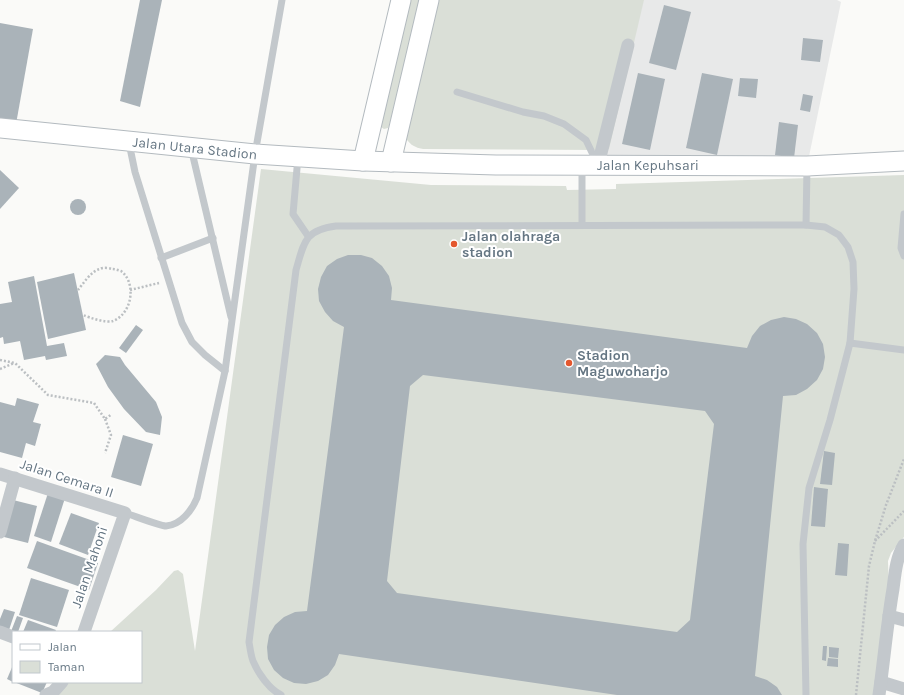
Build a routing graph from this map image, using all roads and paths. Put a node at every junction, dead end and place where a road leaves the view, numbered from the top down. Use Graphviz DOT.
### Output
graph roads {
  1 [pos="282,0"];
  2 [pos="401,0"];
  3 [pos="429,0"];
  4 [pos="628,45"];
  5 [pos="457,92"];
  6 [pos="0,128"];
  7 [pos="128,141"];
  8 [pos="191,148"];
  9 [pos="255,154"];
  10 [pos="298,157"];
  11 [pos="363,161"];
  12 [pos="904,161"];
  13 [pos="391,162"];
  14 [pos="590,165"];
  15 [pos="807,166"];
  16 [pos="904,214"];
  17 [pos="582,225"];
  18 [pos="806,225"];
  19 [pos="308,236"];
  20 [pos="212,238"];
  21 [pos="904,256"];
  22 [pos="161,258"];
  23 [pos="168,281"];
  24 [pos="78,290"];
  25 [pos="130,290"];
  26 [pos="83,315"];
  27 [pos="232,321"];
  28 [pos="850,343"];
  29 [pos="904,350"];
  30 [pos="0,360"];
  31 [pos="15,363"];
  32 [pos="0,369"];
  33 [pos="225,371"];
  34 [pos="112,414"];
  35 [pos="104,420"];
  36 [pos="105,453"];
  37 [pos="904,459"];
  38 [pos="0,474"];
  39 [pos="15,478"];
  40 [pos="904,511"];
  41 [pos="125,513"];
  42 [pos="0,532"];
  43 [pos="875,541"];
  44 [pos="904,545"];
  45 [pos="888,616"];
  46 [pos="904,620"];
  47 [pos="84,631"];
  48 [pos="0,632"];
  49 [pos="12,637"];
  50 [pos="881,682"];
  51 [pos="61,683"];
  52 [pos="904,689"];
  53 [pos="46,695"];
  54 [pos="281,695"];
  55 [pos="806,695"];
  56 [pos="856,695"];
  57 [pos="879,695"];
  1 -- 9 [label="lane"];
  2 -- 11 [label="street"];
  3 -- 13 [label="street"];
  4 -- 14 [label="street"];
  5 -- 14 [label="lane"];
  6 -- 7 [label="street, Jalan Utara Stadion"];
  7 -- 8 [label="street, Jalan Utara Stadion"];
  7 -- 22 [label="lane"];
  8 -- 9 [label="street, Jalan Utara Stadion"];
  8 -- 20 [label="lane"];
  9 -- 10 [label="street, Jalan Utara Stadion"];
  9 -- 27 [label="lane"];
  10 -- 11 [label="street, Jalan Utara Stadion"];
  10 -- 19 [label="lane"];
  11 -- 13 [label="street, Jalan Utara Stadion"];
  12 -- 15 [label="street, Jalan Kepuhsari"];
  13 -- 14 [label="street, Jalan Kepuhsari"];
  14 -- 15 [label="street, Jalan Kepuhsari"];
  14 -- 17 [label="lane"];
  15 -- 18 [label="lane"];
  16 -- 21 [label="lane"];
  17 -- 18 [label="lane"];
  17 -- 19 [label="lane"];
  18 -- 28 [label="lane"];
  19 -- 54 [label="lane"];
  20 -- 22 [label="lane"];
  20 -- 27 [label="lane"];
  22 -- 23 [label="lane"];
  23 -- 25 [label="path"];
  23 -- 33 [label="lane"];
  24 -- 25 [label="path"];
  25 -- 26 [label="path"];
  27 -- 33 [label="lane"];
  28 -- 29 [label="lane"];
  28 -- 55 [label="lane"];
  30 -- 31 [label="path"];
  31 -- 32 [label="path"];
  31 -- 35 [label="path"];
  33 -- 41 [label="lane"];
  34 -- 35 [label="path"];
  35 -- 36 [label="path"];
  37 -- 43 [label="path"];
  38 -- 39 [label="street, Jalan Cemara II"];
  39 -- 41 [label="street, Jalan Cemara II"];
  39 -- 42 [label="street"];
  40 -- 43 [label="path"];
  41 -- 47 [label="street, Jalan Mahoni"];
  43 -- 56 [label="path"];
  44 -- 45 [label="street"];
  45 -- 46 [label="street"];
  45 -- 50 [label="street"];
  48 -- 49 [label="street"];
  50 -- 52 [label="street"];
  50 -- 57 [label="street"];
  51 -- 53 [label="street"];
}
